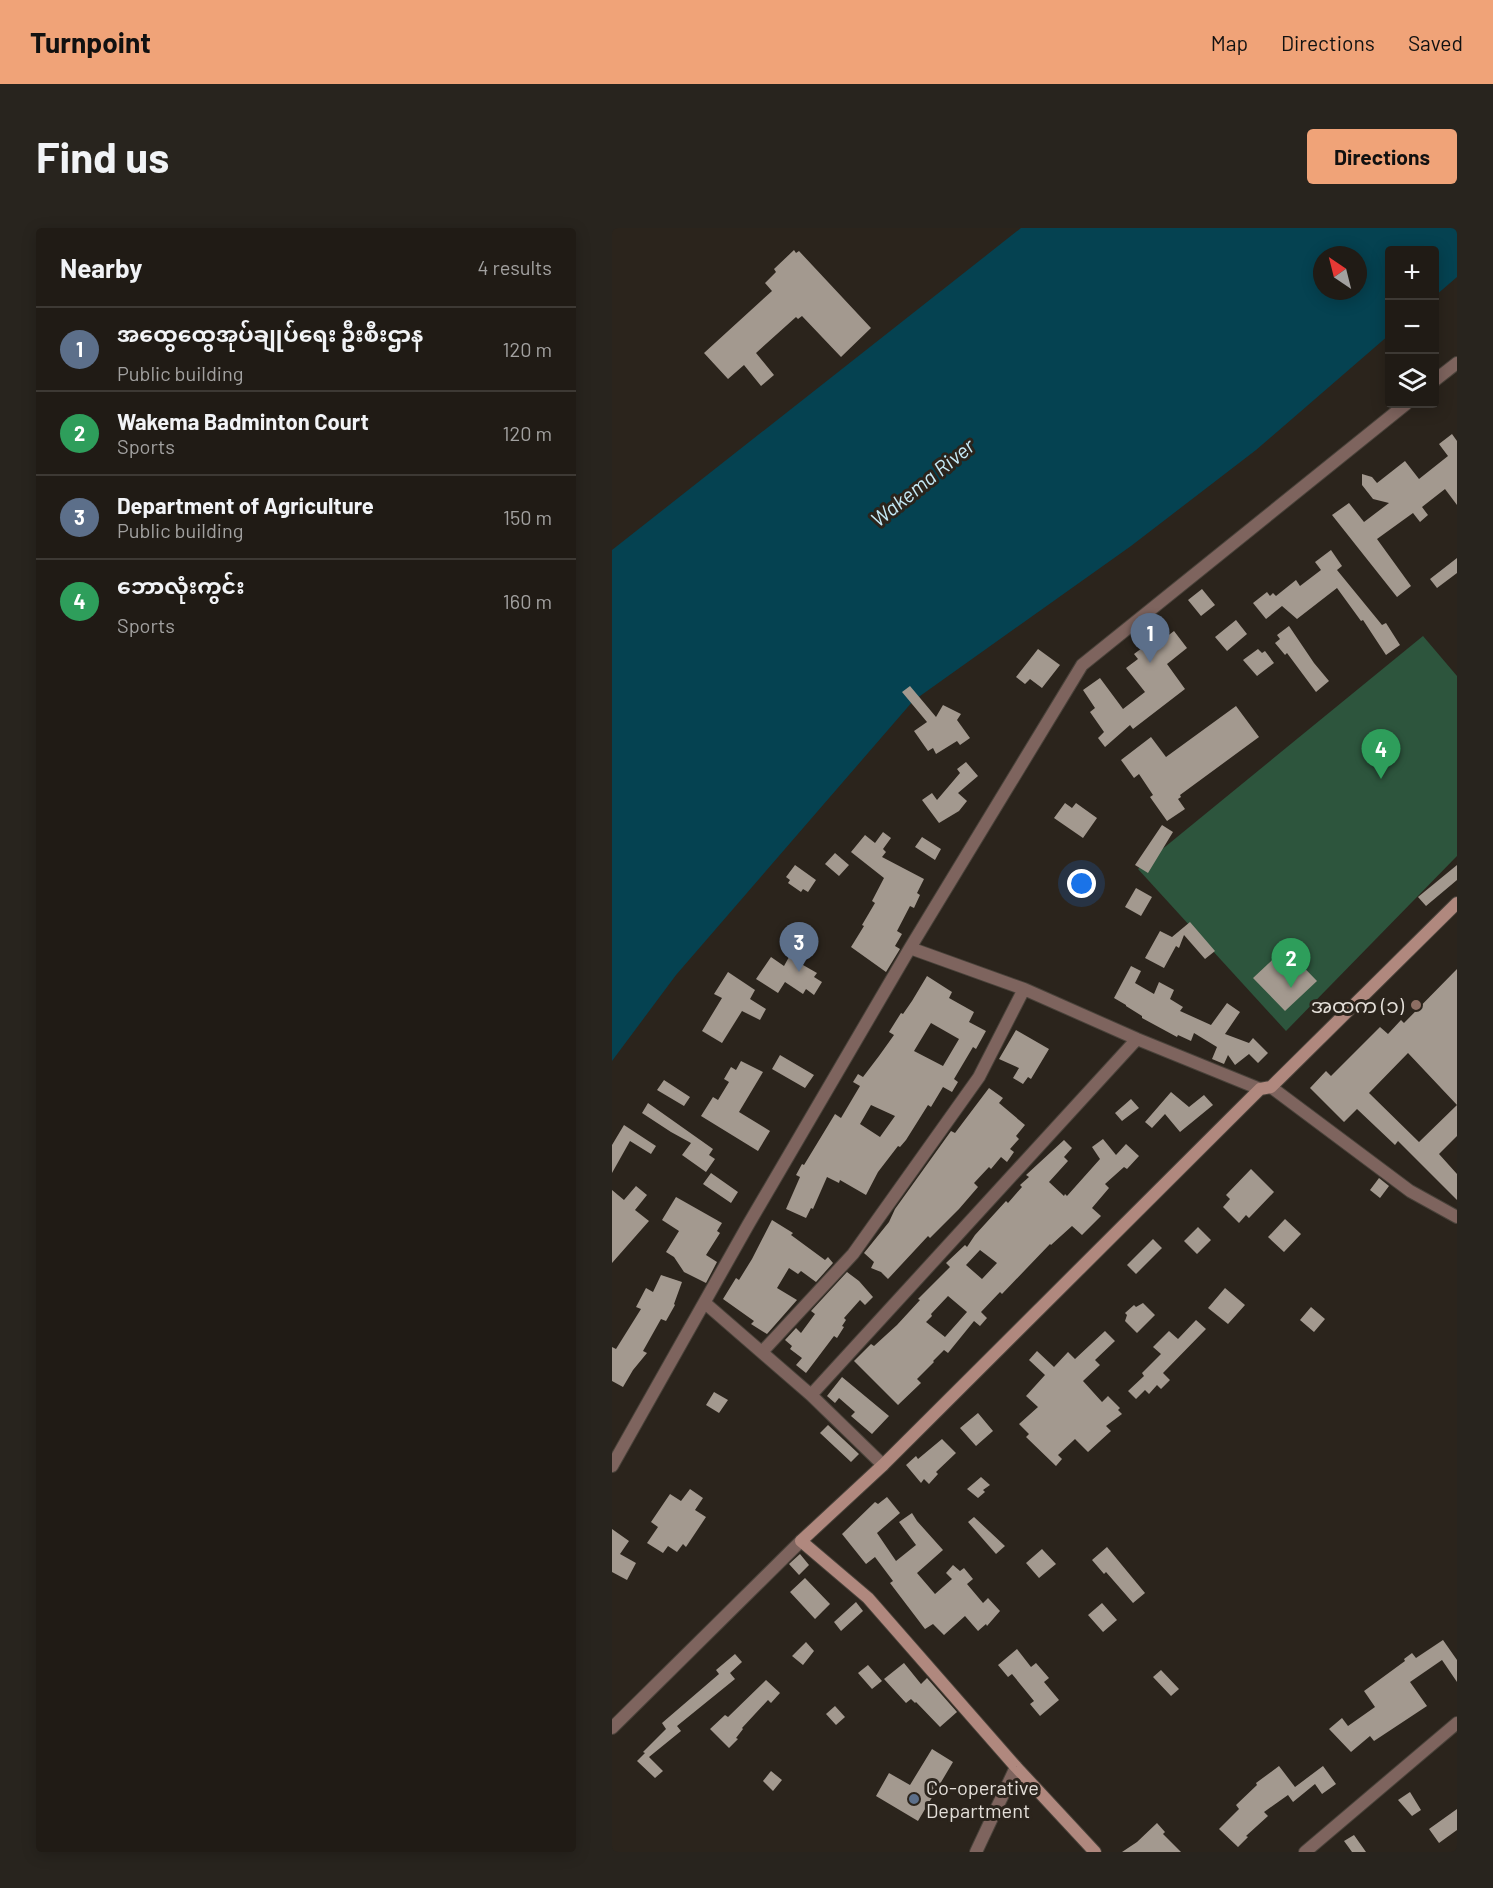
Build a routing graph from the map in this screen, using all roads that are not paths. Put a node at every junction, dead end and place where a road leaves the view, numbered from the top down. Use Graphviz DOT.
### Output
graph roads {
  1 [pos="1457,363"];
  2 [pos="1439,377"];
  3 [pos="1401,408"];
  4 [pos="1457,903"];
  5 [pos="910,948"];
  6 [pos="1024,989"];
  7 [pos="1137,1039"];
  8 [pos="1265,1088"];
  9 [pos="1457,1217"];
  10 [pos="705,1303"];
  11 [pos="762,1352"];
  12 [pos="811,1395"];
  13 [pos="883,1465"];
  14 [pos="612,1466"];
  15 [pos="801,1541"];
  16 [pos="1457,1723"];
  17 [pos="612,1728"];
  18 [pos="1016,1767"];
  19 [pos="976,1852"];
  20 [pos="1095,1852"];
  21 [pos="1305,1852"];
  1 -- 2 [label="street"];
  3 -- 5 [label="street"];
  4 -- 8 [label="street"];
  5 -- 6 [label="street"];
  5 -- 10 [label="street"];
  6 -- 7 [label="street"];
  6 -- 11 [label="street"];
  7 -- 8 [label="street"];
  7 -- 12 [label="street"];
  8 -- 9 [label="street"];
  8 -- 13 [label="street"];
  10 -- 11 [label="street"];
  10 -- 14 [label="street"];
  11 -- 12 [label="street"];
  12 -- 13 [label="street"];
  13 -- 15 [label="street"];
  15 -- 17 [label="street"];
  15 -- 18 [label="street"];
  16 -- 21 [label="street"];
  18 -- 19 [label="street"];
  18 -- 20 [label="street"];
}
